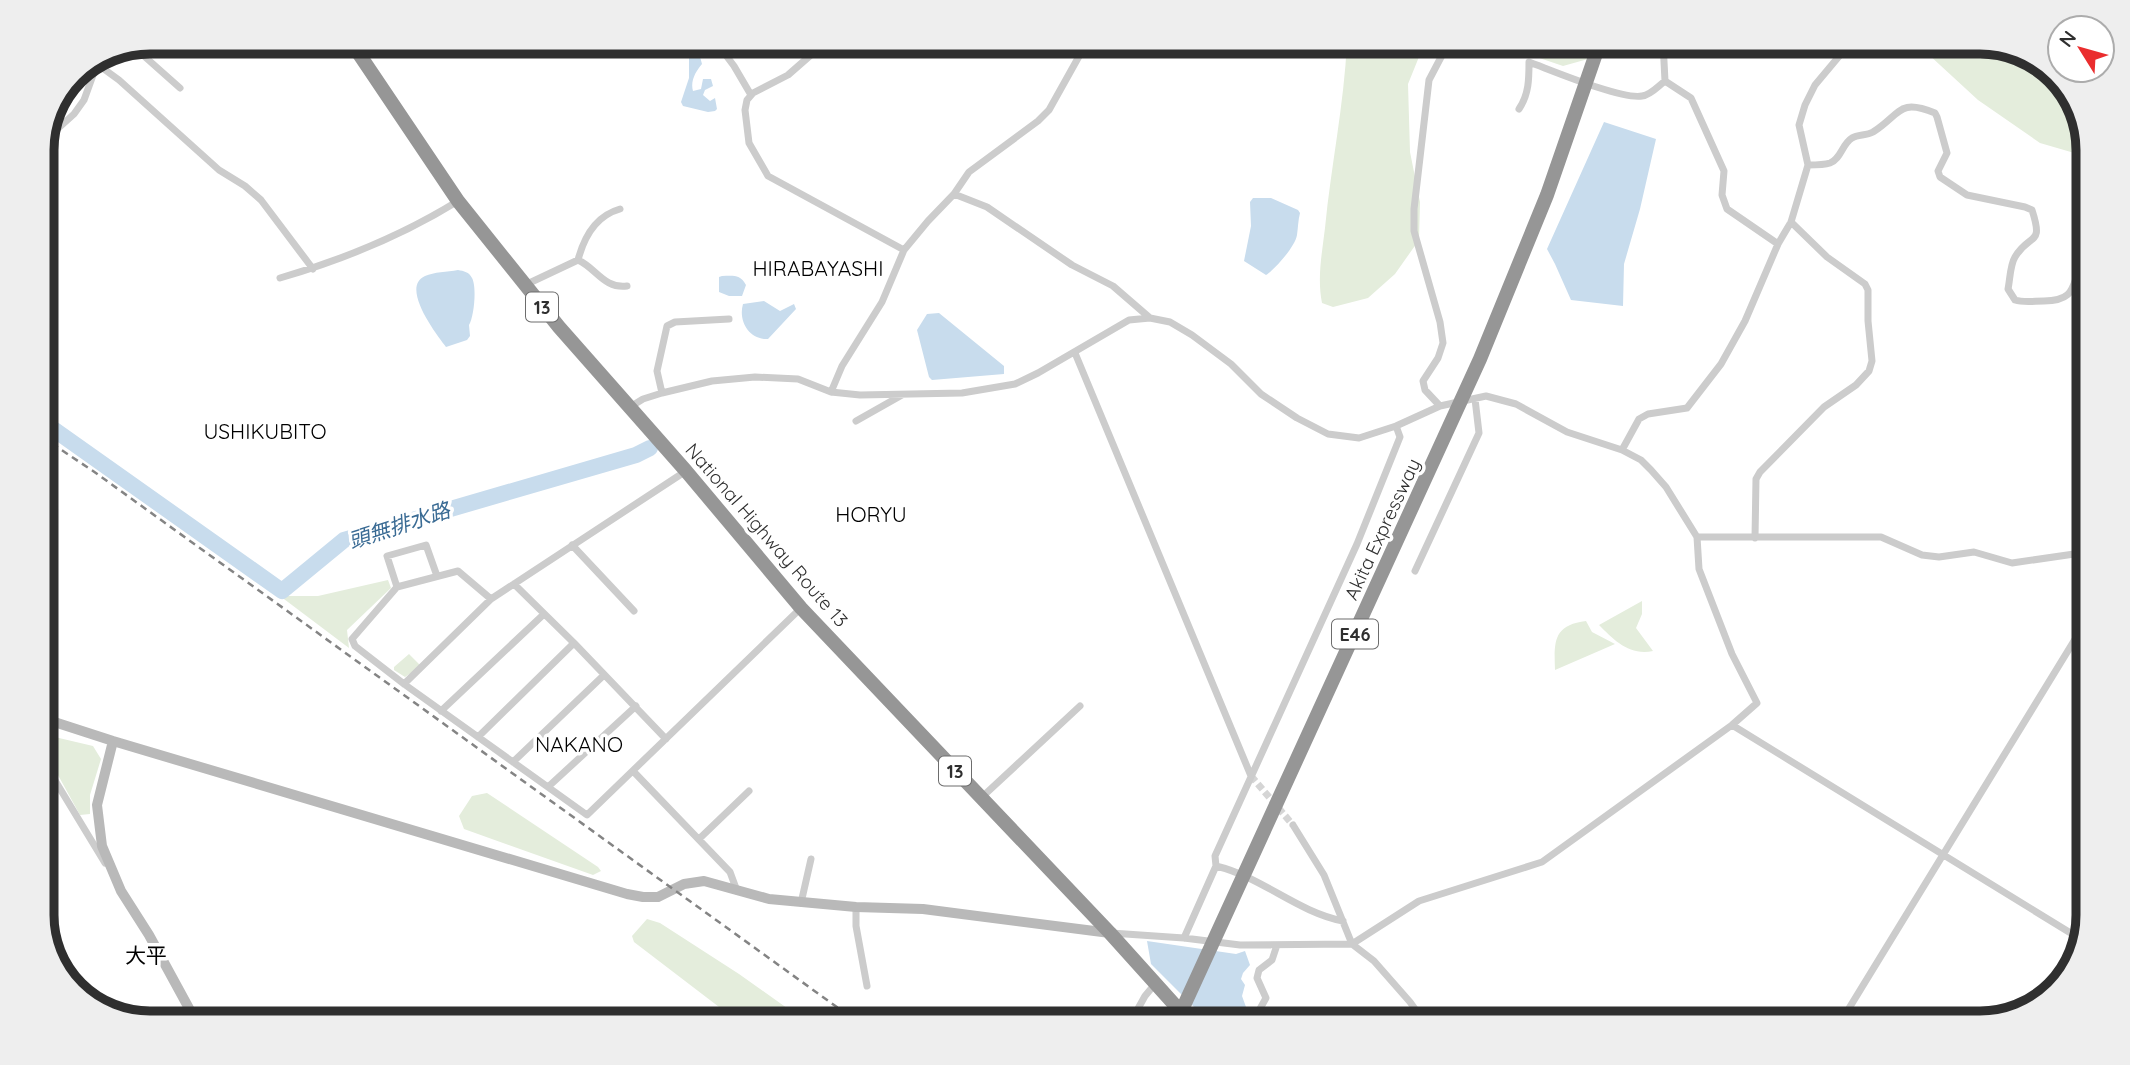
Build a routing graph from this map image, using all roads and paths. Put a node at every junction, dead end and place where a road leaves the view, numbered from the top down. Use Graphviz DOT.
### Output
graph roads {
  1 [pos="359,54"];
  2 [pos="724,54"];
  3 [pos="812,54"];
  4 [pos="1080,54"];
  5 [pos="1443,54"];
  6 [pos="1596,54"];
  7 [pos="1663,54"];
  8 [pos="1841,54"];
  9 [pos="142,55"];
  10 [pos="101,67"];
  11 [pos="94,73"];
  12 [pos="1665,81"];
  13 [pos="180,89"];
  14 [pos="751,96"];
  15 [pos="1518,108"];
  16 [pos="58,127"];
  17 [pos="1808,165"];
  18 [pos="954,194"];
  19 [pos="458,201"];
  20 [pos="620,209"];
  21 [pos="1791,222"];
  22 [pos="1778,244"];
  23 [pos="904,250"];
  24 [pos="578,260"];
  25 [pos="313,268"];
  26 [pos="280,278"];
  27 [pos="2076,280"];
  28 [pos="524,285"];
  29 [pos="627,286"];
  30 [pos="1150,318"];
  31 [pos="729,319"];
  32 [pos="1075,353"];
  33 [pos="831,392"];
  34 [pos="662,393"];
  35 [pos="906,393"];
  36 [pos="1475,398"];
  37 [pos="1440,406"];
  38 [pos="630,407"];
  39 [pos="856,421"];
  40 [pos="1396,426"];
  41 [pos="1622,450"];
  42 [pos="686,471"];
  43 [pos="1697,537"];
  44 [pos="1755,538"];
  45 [pos="572,545"];
  46 [pos="2076,554"];
  47 [pos="1415,571"];
  48 [pos="437,576"];
  49 [pos="514,584"];
  50 [pos="397,587"];
  51 [pos="491,599"];
  52 [pos="801,608"];
  53 [pos="634,611"];
  54 [pos="544,614"];
  55 [pos="2076,637"];
  56 [pos="574,643"];
  57 [pos="604,675"];
  58 [pos="404,684"];
  59 [pos="636,706"];
  60 [pos="1080,706"];
  61 [pos="441,711"];
  62 [pos="54,722"];
  63 [pos="1732,725"];
  64 [pos="478,737"];
  65 [pos="666,739"];
  66 [pos="113,741"];
  67 [pos="513,762"];
  68 [pos="634,771"];
  69 [pos="1251,776"];
  70 [pos="54,779"];
  71 [pos="548,787"];
  72 [pos="749,791"];
  73 [pos="981,798"];
  74 [pos="1293,825"];
  75 [pos="699,839"];
  76 [pos="1942,854"];
  77 [pos="811,859"];
  78 [pos="1216,866"];
  79 [pos="121,891"];
  80 [pos="737,891"];
  81 [pos="801,903"];
  82 [pos="856,907"];
  83 [pos="1343,921"];
  84 [pos="1110,933"];
  85 [pos="2074,935"];
  86 [pos="1184,938"];
  87 [pos="1352,944"];
  88 [pos="1277,945"];
  89 [pos="1155,983"];
  90 [pos="867,986"];
  91 [pos="190,1011"];
  92 [pos="1137,1011"];
  93 [pos="1180,1011"];
  94 [pos="1182,1011"];
  95 [pos="1259,1011"];
  96 [pos="1416,1011"];
  97 [pos="1847,1011"];
  1 -- 19 [label="highway, National Highway Route 13 / 13"];
  2 -- 14 [label="street"];
  3 -- 14 [label="street"];
  4 -- 18 [label="street"];
  5 -- 37 [label="street"];
  6 -- 94 [label="highway, Akita Expressway / E46"];
  7 -- 12 [label="street"];
  8 -- 17 [label="street"];
  9 -- 13 [label="street"];
  10 -- 25 [label="street"];
  11 -- 16 [label="street"];
  12 -- 15 [label="street"];
  12 -- 22 [label="street"];
  14 -- 23 [label="street"];
  17 -- 21 [label="street"];
  17 -- 27 [label="street"];
  18 -- 23 [label="street"];
  18 -- 30 [label="street"];
  19 -- 25 [label="street"];
  19 -- 28 [label="highway, National Highway Route 13 / 13"];
  20 -- 24 [label="street"];
  21 -- 22 [label="street"];
  21 -- 44 [label="street"];
  22 -- 41 [label="street"];
  23 -- 33 [label="street"];
  24 -- 28 [label="street"];
  24 -- 29 [label="street"];
  25 -- 26 [label="street"];
  28 -- 38 [label="highway, National Highway Route 13 / 13"];
  30 -- 32 [label="street"];
  30 -- 40 [label="street"];
  31 -- 34 [label="street"];
  32 -- 35 [label="street"];
  32 -- 69 [label="street"];
  33 -- 34 [label="street"];
  33 -- 35 [label="street"];
  34 -- 38 [label="street"];
  35 -- 39 [label="street"];
  36 -- 37 [label="street"];
  36 -- 41 [label="street"];
  36 -- 47 [label="street"];
  37 -- 40 [label="street"];
  38 -- 42 [label="highway, National Highway Route 13 / 13"];
  40 -- 69 [label="street"];
  41 -- 43 [label="street"];
  42 -- 45 [label="street"];
  42 -- 52 [label="highway, National Highway Route 13 / 13"];
  43 -- 44 [label="street"];
  43 -- 63 [label="street"];
  44 -- 46 [label="street"];
  45 -- 49 [label="street"];
  45 -- 53 [label="street"];
  48 -- 50 [label="street"];
  48 -- 50 [label="street"];
  48 -- 51 [label="street"];
  49 -- 51 [label="street"];
  49 -- 54 [label="street"];
  50 -- 58 [label="street"];
  51 -- 58 [label="street"];
  52 -- 65 [label="street"];
  52 -- 73 [label="highway, National Highway Route 13 / 13"];
  54 -- 56 [label="street"];
  54 -- 61 [label="street"];
  55 -- 76 [label="street"];
  56 -- 57 [label="street"];
  56 -- 64 [label="street"];
  57 -- 59 [label="street"];
  57 -- 67 [label="street"];
  58 -- 61 [label="street"];
  59 -- 65 [label="street"];
  59 -- 71 [label="street"];
  60 -- 73 [label="street"];
  61 -- 64 [label="street"];
  62 -- 66 [label="street"];
  63 -- 76 [label="street"];
  63 -- 87 [label="street"];
  64 -- 67 [label="street"];
  65 -- 68 [label="street"];
  66 -- 79 [label="street"];
  66 -- 80 [label="street"];
  67 -- 71 [label="street"];
  68 -- 71 [label="street"];
  68 -- 75 [label="street"];
  69 -- 78 [label="street"];
  70 -- 79 [label="street"];
  72 -- 75 [label="street"];
  73 -- 84 [label="highway, National Highway Route 13 / 13"];
  74 -- 83 [label="street"];
  75 -- 80 [label="street"];
  76 -- 85 [label="street"];
  76 -- 97 [label="street"];
  77 -- 81 [label="street"];
  78 -- 83 [label="street"];
  78 -- 86 [label="street"];
  79 -- 91 [label="street"];
  80 -- 81 [label="street"];
  81 -- 82 [label="street"];
  82 -- 84 [label="street"];
  82 -- 90 [label="street"];
  83 -- 87 [label="street"];
  84 -- 86 [label="street"];
  84 -- 89 [label="highway, National Highway Route 13 / 13"];
  86 -- 88 [label="street"];
  87 -- 88 [label="street"];
  87 -- 96 [label="street"];
  88 -- 95 [label="street"];
  89 -- 92 [label="street"];
  89 -- 93 [label="highway, National Highway Route 13 / 13"];
}
